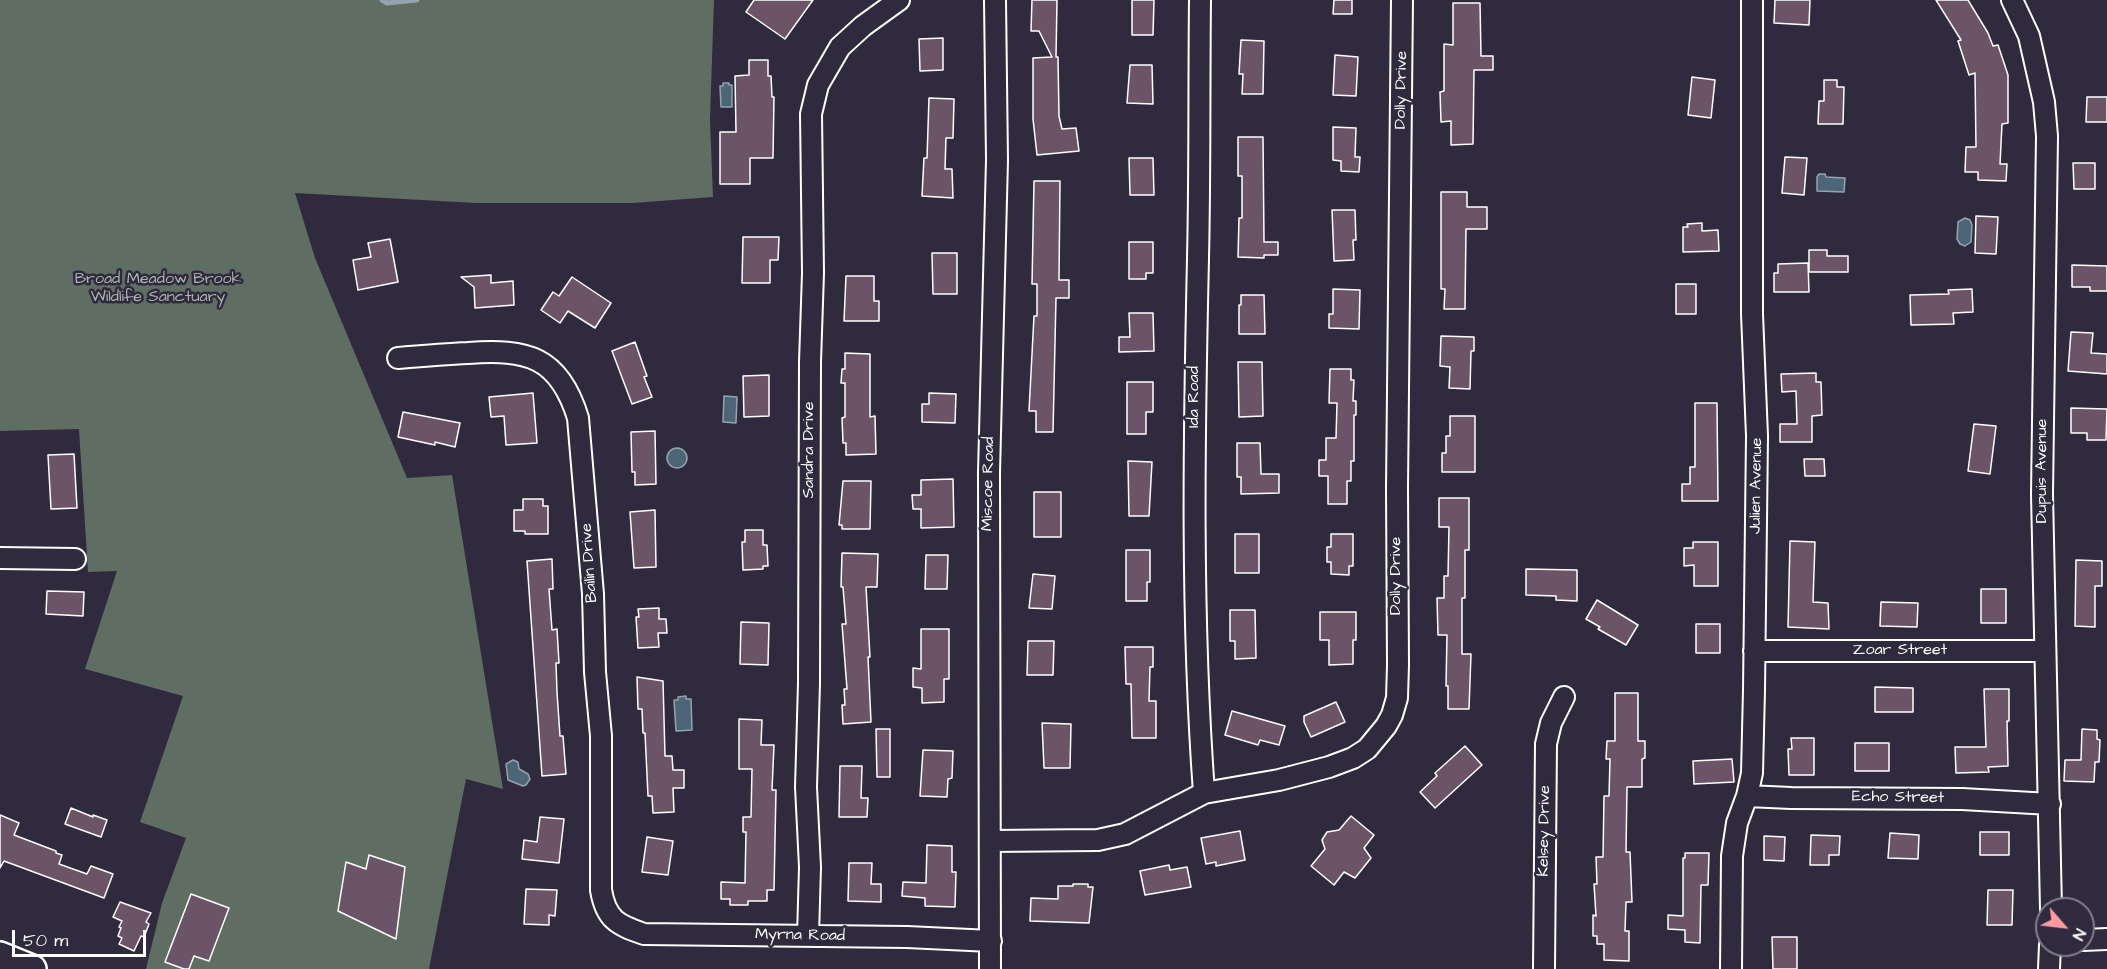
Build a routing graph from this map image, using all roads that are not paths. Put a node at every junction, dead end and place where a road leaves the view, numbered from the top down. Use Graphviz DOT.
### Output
graph roads {
  1 [pos="899,0"];
  2 [pos="995,0"];
  3 [pos="1200,0"];
  4 [pos="1402,0"];
  5 [pos="1752,0"];
  6 [pos="2012,0"];
  7 [pos="398,358"];
  8 [pos="0,558"];
  9 [pos="75,559"];
  10 [pos="1754,651"];
  11 [pos="2045,651"];
  12 [pos="1564,697"];
  13 [pos="1204,793"];
  14 [pos="1747,796"];
  15 [pos="2050,804"];
  16 [pos="991,842"];
  17 [pos="2051,897"];
  18 [pos="613,921"];
  19 [pos="808,936"];
  20 [pos="991,941"];
  21 [pos="0,956"];
  22 [pos="32,969"];
  23 [pos="990,969"];
  24 [pos="1544,969"];
  25 [pos="1731,969"];
  1 -- 19 [label="street, Sandra Drive"];
  2 -- 16 [label="street, Miscoe Road"];
  3 -- 13 [label="street, Ida Road"];
  4 -- 13 [label="street, Dolly Drive"];
  5 -- 10 [label="street, Julien Avenue"];
  6 -- 11 [label="street, Dupuis Avenue"];
  7 -- 18 [label="street, Bailin Drive"];
  8 -- 9 [label="street"];
  10 -- 11 [label="street, Zoar Street"];
  10 -- 14 [label="street, Julien Avenue"];
  11 -- 15 [label="street, Dupuis Avenue"];
  12 -- 24 [label="street, Kelsey Drive"];
  13 -- 16 [label="street, Dolly Drive"];
  14 -- 15 [label="street, Echo Street"];
  14 -- 25 [label="street, Julien Avenue"];
  15 -- 17 [label="street, Dupuis Avenue"];
  16 -- 20 [label="street, Miscoe Road"];
  18 -- 19 [label="street, Myrna Road"];
  19 -- 20 [label="street, Myrna Road"];
  20 -- 23 [label="street, Miscoe Road"];
  21 -- 22 [label="main road"];
}
